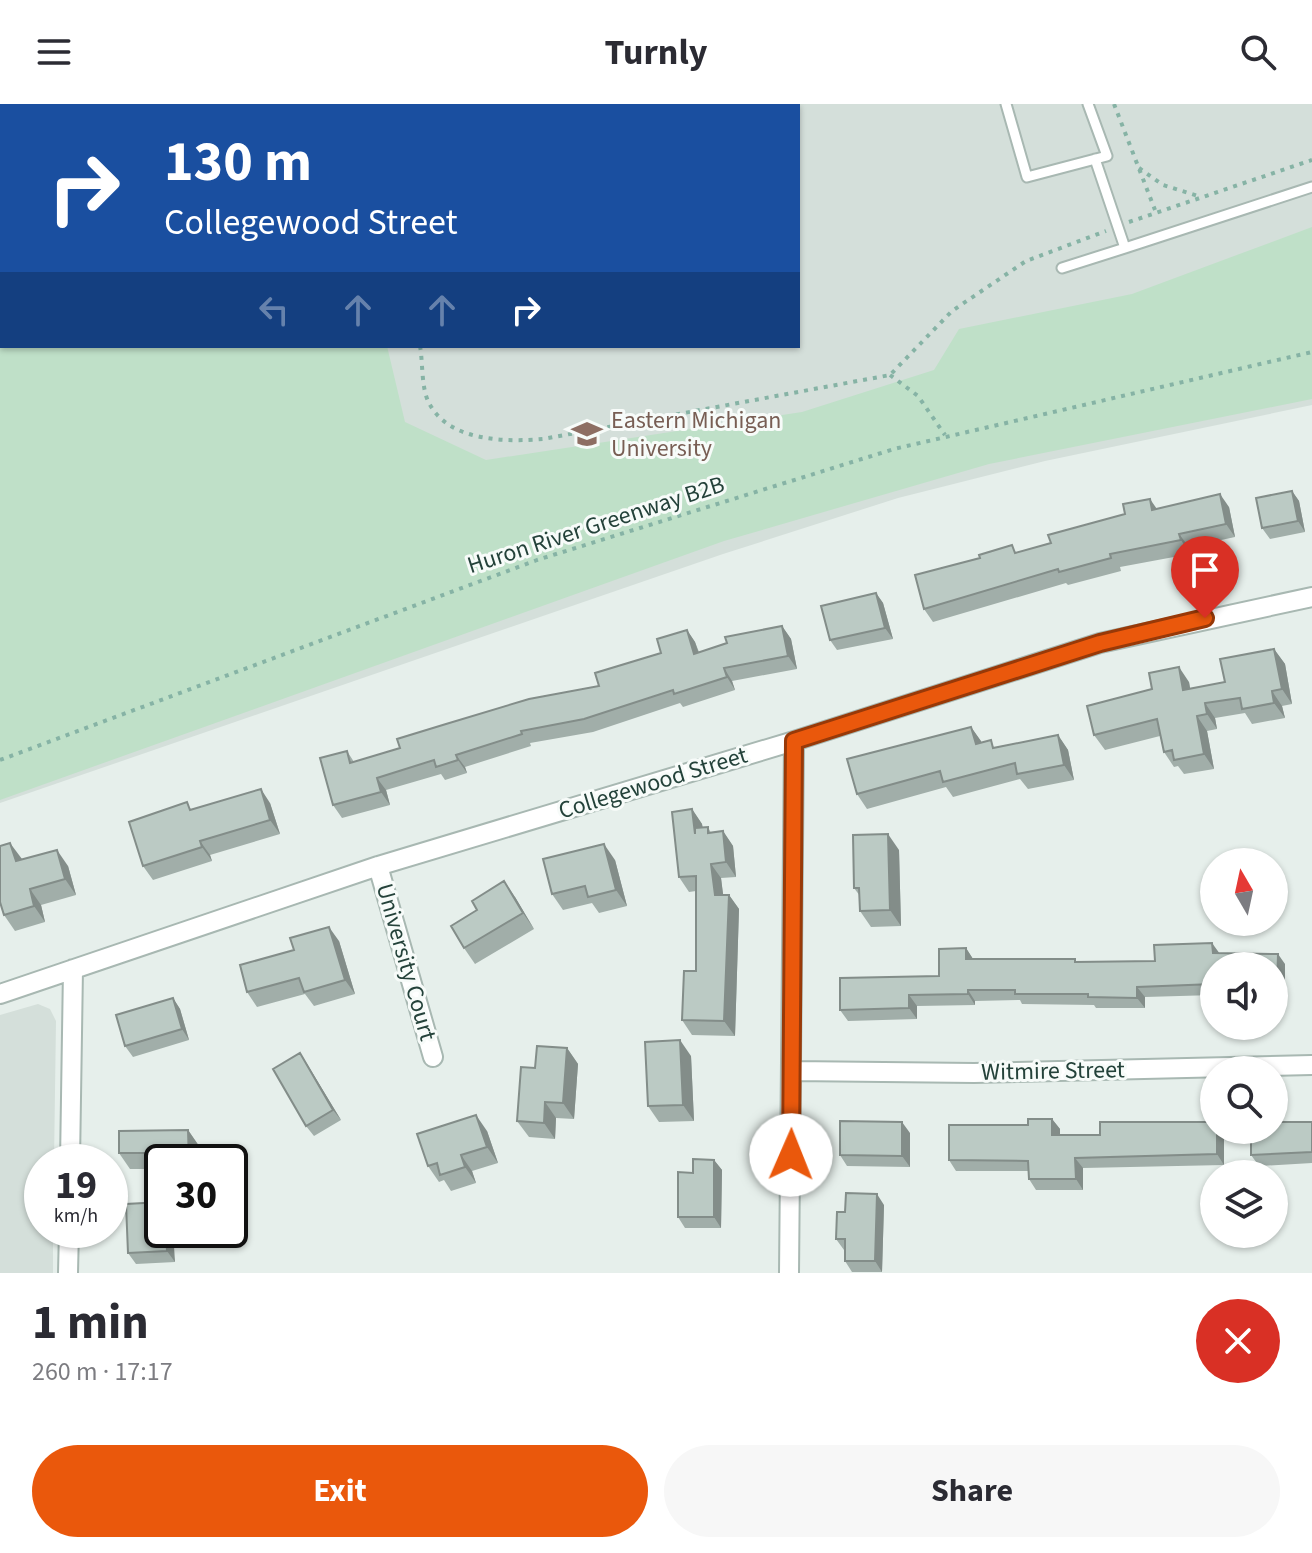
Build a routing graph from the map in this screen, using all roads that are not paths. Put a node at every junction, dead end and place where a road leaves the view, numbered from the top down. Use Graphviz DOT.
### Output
graph roads {
  1 [pos="1006,104"];
  2 [pos="1088,104"];
  3 [pos="1095,159"];
  4 [pos="1312,187"];
  5 [pos="1125,248"];
  6 [pos="1062,268"];
  7 [pos="1312,597"];
  8 [pos="794,741"];
  9 [pos="378,866"];
  10 [pos="73,969"];
  11 [pos="0,994"];
  12 [pos="433,1057"];
  13 [pos="1312,1065"];
  14 [pos="793,1071"];
  15 [pos="70,1144"];
  16 [pos="69,1248"];
  17 [pos="68,1273"];
  18 [pos="789,1273"];
  1 -- 3 [label="lane"];
  2 -- 3 [label="lane"];
  3 -- 5 [label="lane"];
  4 -- 5 [label="lane"];
  5 -- 6 [label="lane"];
  7 -- 8 [label="street, Collegewood Street"];
  8 -- 9 [label="street, Collegewood Street"];
  8 -- 14 [label="street"];
  9 -- 10 [label="street, Collegewood Street"];
  9 -- 12 [label="street, University Court"];
  10 -- 11 [label="street, Collegewood Street"];
  10 -- 15 [label="street"];
  13 -- 14 [label="street, Witmire Street"];
  14 -- 18 [label="street"];
  16 -- 17 [label="street"];
}
